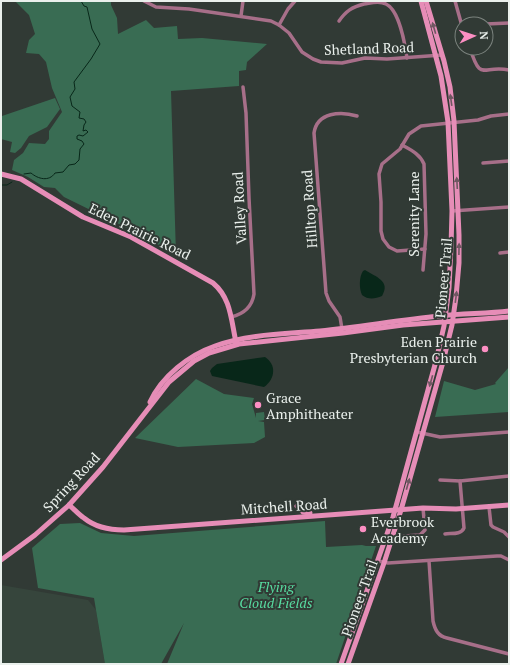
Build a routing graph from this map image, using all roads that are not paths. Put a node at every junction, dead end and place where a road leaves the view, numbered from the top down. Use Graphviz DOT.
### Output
graph roads {
  1 [pos="144,1"];
  2 [pos="243,1"];
  3 [pos="295,1"];
  4 [pos="421,1"];
  5 [pos="426,1"];
  6 [pos="455,1"];
  7 [pos="241,16"];
  8 [pos="459,16"];
  9 [pos="339,21"];
  10 [pos="509,23"];
  11 [pos="494,24"];
  12 [pos="279,25"];
  13 [pos="436,55"];
  14 [pos="442,55"];
  15 [pos="472,56"];
  16 [pos="407,58"];
  17 [pos="509,70"];
  18 [pos="243,87"];
  19 [pos="509,114"];
  20 [pos="357,116"];
  21 [pos="448,122"];
  22 [pos="454,122"];
  23 [pos="402,145"];
  24 [pos="509,161"];
  25 [pos="483,163"];
  26 [pos="1,174"];
  27 [pos="509,207"];
  28 [pos="458,210"];
  29 [pos="452,211"];
  30 [pos="425,249"];
  31 [pos="509,252"];
  32 [pos="500,253"];
  33 [pos="423,270"];
  34 [pos="509,311"];
  35 [pos="445,315"];
  36 [pos="231,317"];
  37 [pos="509,317"];
  38 [pos="453,318"];
  39 [pos="444,321"];
  40 [pos="342,331"];
  41 [pos="236,342"];
  42 [pos="417,432"];
  43 [pos="509,432"];
  44 [pos="423,434"];
  45 [pos="509,476"];
  46 [pos="440,480"];
  47 [pos="460,481"];
  48 [pos="69,505"];
  49 [pos="509,505"];
  50 [pos="297,506"];
  51 [pos="489,507"];
  52 [pos="423,508"];
  53 [pos="463,508"];
  54 [pos="401,510"];
  55 [pos="394,511"];
  56 [pos="323,515"];
  57 [pos="445,534"];
  58 [pos="404,536"];
  59 [pos="509,537"];
  60 [pos="1,560"];
  61 [pos="509,560"];
  62 [pos="429,561"];
  63 [pos="378,562"];
  64 [pos="384,563"];
  65 [pos="509,654"];
  66 [pos="341,664"];
  67 [pos="348,664"];
  1 -- 7 [label="street, Shetland Road"];
  2 -- 7 [label="street"];
  3 -- 12 [label="street"];
  4 -- 13 [label="main road, Pioneer Trail"];
  14 -- 5 [label="main road, Pioneer Trail, one-way"];
  6 -- 8 [label="street"];
  7 -- 12 [label="street, Shetland Road"];
  9 -- 16 [label="street"];
  10 -- 11 [label="street"];
  12 -- 16 [label="street, Shetland Road"];
  13 -- 14 [label="street, Shetland Road"];
  13 -- 16 [label="street, Shetland Road"];
  13 -- 21 [label="main road, Pioneer Trail"];
  22 -- 14 [label="main road, Pioneer Trail, one-way"];
  15 -- 17 [label="street"];
  18 -- 36 [label="street, Valley Road"];
  19 -- 22 [label="street"];
  20 -- 40 [label="street, Hilltop Road"];
  21 -- 22 [label="street"];
  21 -- 23 [label="street"];
  21 -- 29 [label="main road, Pioneer Trail"];
  28 -- 22 [label="main road, Pioneer Trail, one-way"];
  23 -- 30 [label="street, Serenity Lane"];
  23 -- 30 [label="street"];
  24 -- 25 [label="street"];
  26 -- 36 [label="main road, Eden Prairie Road"];
  27 -- 28 [label="street"];
  28 -- 29 [label="street"];
  38 -- 28 [label="main road, Pioneer Trail, one-way"];
  29 -- 35 [label="main road, Pioneer Trail"];
  30 -- 33 [label="street, Serenity Lane"];
  31 -- 32 [label="street"];
  34 -- 38 [label="main road"];
  35 -- 38 [label="main road"];
  35 -- 39 [label="main road, Pioneer Trail"];
  35 -- 40 [label="main road"];
  36 -- 41 [label="main road, Eden Prairie Road"];
  37 -- 38 [label="main road"];
  38 -- 39 [label="main road"];
  38 -- 44 [label="main road, Pioneer Trail"];
  39 -- 40 [label="main road"];
  39 -- 42 [label="main road, Pioneer Trail, one-way"];
  40 -- 41 [label="main road"];
  41 -- 48 [label="main road, Spring Road"];
  42 -- 44 [label="street"];
  42 -- 55 [label="main road, Pioneer Trail"];
  43 -- 44 [label="street"];
  54 -- 44 [label="main road, Pioneer Trail, one-way"];
  45 -- 47 [label="street"];
  46 -- 47 [label="street"];
  47 -- 53 [label="street"];
  48 -- 56 [label="main road, Mitchell Road"];
  48 -- 60 [label="main road, Spring Road"];
  49 -- 51 [label="main road, Mitchell Road"];
  50 -- 56 [label="main road"];
  51 -- 53 [label="main road, Mitchell Road"];
  51 -- 59 [label="street"];
  52 -- 53 [label="main road, Mitchell Road"];
  52 -- 54 [label="main road, Mitchell Road"];
  52 -- 58 [label="street"];
  53 -- 57 [label="street"];
  54 -- 55 [label="main road, Mitchell Road"];
  54 -- 64 [label="main road, Pioneer Trail"];
  55 -- 56 [label="main road, Mitchell Road"];
  55 -- 63 [label="main road, Pioneer Trail"];
  61 -- 62 [label="street"];
  62 -- 64 [label="street"];
  62 -- 65 [label="street"];
  63 -- 64 [label="street"];
  63 -- 66 [label="main road, Pioneer Trail"];
  64 -- 67 [label="main road, Pioneer Trail"];
}
